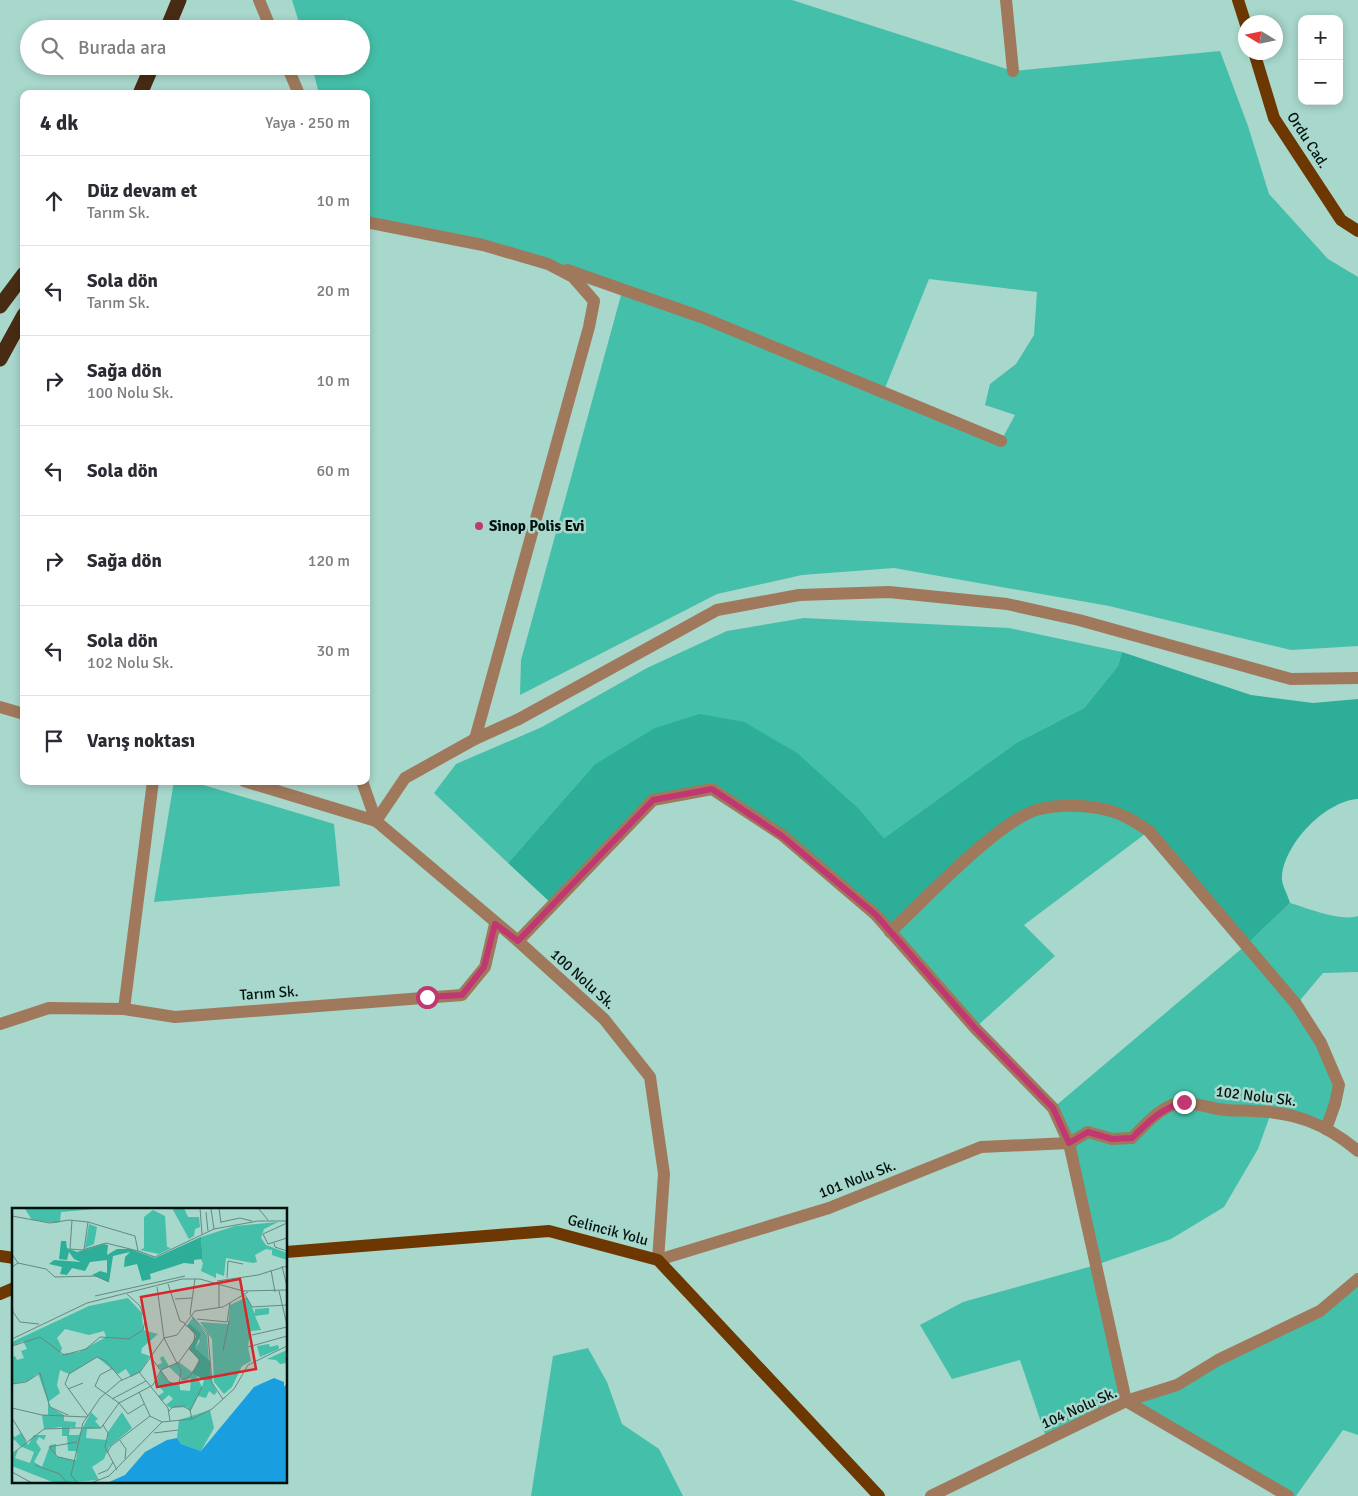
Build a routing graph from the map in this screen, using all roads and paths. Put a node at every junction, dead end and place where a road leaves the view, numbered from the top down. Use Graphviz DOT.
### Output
graph roads {
  1 [pos="179,0"];
  2 [pos="259,0"];
  3 [pos="1006,0"];
  4 [pos="1238,0"];
  5 [pos="1243,15"];
  6 [pos="171,20"];
  7 [pos="268,20"];
  8 [pos="1256,60"];
  9 [pos="1014,71"];
  10 [pos="148,75"];
  11 [pos="292,75"];
  12 [pos="142,90"];
  13 [pos="297,90"];
  14 [pos="370,223"];
  15 [pos="1358,231"];
  16 [pos="548,264"];
  17 [pos="20,279"];
  18 [pos="0,306"];
  19 [pos="20,325"];
  20 [pos="0,359"];
  21 [pos="1001,441"];
  22 [pos="1358,678"];
  23 [pos="0,707"];
  24 [pos="20,713"];
  25 [pos="475,739"];
  26 [pos="152,785"];
  27 [pos="258,785"];
  28 [pos="363,785"];
  29 [pos="376,820"];
  30 [pos="495,924"];
  31 [pos="890,932"];
  32 [pos="518,941"];
  33 [pos="124,1009"];
  34 [pos="0,1024"];
  35 [pos="1326,1129"];
  36 [pos="1069,1143"];
  37 [pos="1358,1151"];
  38 [pos="288,1252"];
  39 [pos="658,1260"];
  40 [pos="1358,1279"];
  41 [pos="12,1289"];
  42 [pos="0,1294"];
  43 [pos="1126,1401"];
  44 [pos="879,1496"];
  45 [pos="931,1496"];
  46 [pos="1288,1496"];
  1 -- 6 [label="highway"];
  2 -- 7 [label="street"];
  3 -- 9 [label="street"];
  4 -- 5 [label="main road"];
  8 -- 15 [label="main road, Ordu Cad."];
  10 -- 12 [label="highway"];
  11 -- 13 [label="street"];
  14 -- 16 [label="street"];
  16 -- 21 [label="street"];
  16 -- 25 [label="street"];
  17 -- 18 [label="highway"];
  19 -- 20 [label="highway"];
  22 -- 25 [label="street"];
  23 -- 24 [label="street"];
  25 -- 29 [label="street"];
  26 -- 33 [label="street"];
  27 -- 29 [label="street"];
  28 -- 29 [label="street, 100 Nolu Sk."];
  29 -- 30 [label="street, 100 Nolu Sk."];
  30 -- 32 [label="street, 100 Nolu Sk."];
  30 -- 33 [label="street, Tarım Sk."];
  31 -- 32 [label="street"];
  31 -- 35 [label="street"];
  31 -- 36 [label="street"];
  32 -- 39 [label="street, 100 Nolu Sk."];
  33 -- 34 [label="street, Tarım Sk."];
  35 -- 36 [label="street, 102 Nolu Sk."];
  35 -- 37 [label="street, 102 Nolu Sk."];
  36 -- 39 [label="street, 101 Nolu Sk."];
  36 -- 43 [label="street"];
  38 -- 39 [label="main road, Gelincik Yolu"];
  39 -- 44 [label="main road, Gelincik Yolu"];
  40 -- 43 [label="street"];
  41 -- 42 [label="main road"];
  43 -- 45 [label="street, 104 Nolu Sk."];
  43 -- 46 [label="street, 104 Nolu Sk."];
}
